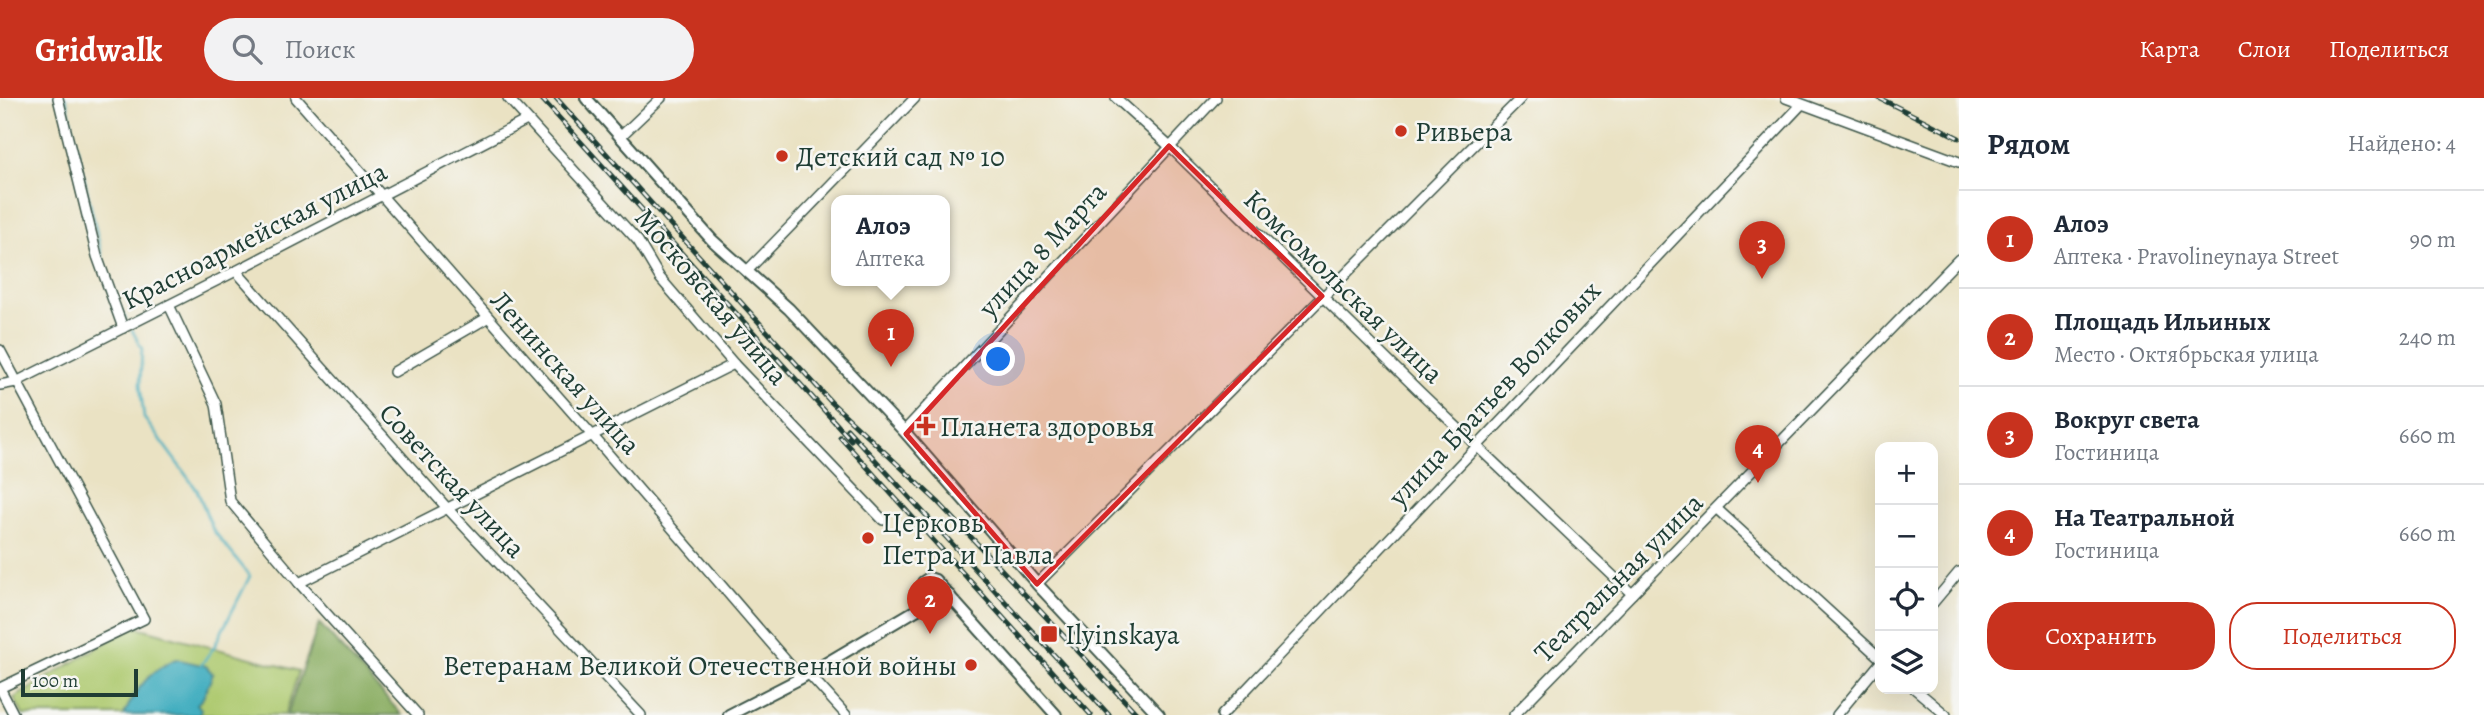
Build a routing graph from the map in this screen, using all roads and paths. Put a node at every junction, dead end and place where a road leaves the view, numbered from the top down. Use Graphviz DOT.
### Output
graph roads {
  1 [pos="58,98"];
  2 [pos="296,98"];
  3 [pos="508,98"];
  4 [pos="586,98"];
  5 [pos="661,98"];
  6 [pos="915,98"];
  7 [pos="1116,98"];
  8 [pos="1216,98"];
  9 [pos="1521,98"];
  10 [pos="1786,98"];
  11 [pos="1801,105"];
  12 [pos="527,120"];
  13 [pos="620,137"];
  14 [pos="1169,146"];
  15 [pos="1959,162"];
  16 [pos="381,195"];
  17 [pos="1959,259"];
  18 [pos="236,271"];
  19 [pos="747,271"];
  20 [pos="1322,296"];
  21 [pos="169,305"];
  22 [pos="487,318"];
  23 [pos="123,328"];
  24 [pos="0,350"];
  25 [pos="734,364"];
  26 [pos="394,372"];
  27 [pos="16,382"];
  28 [pos="0,384"];
  29 [pos="904,431"];
  30 [pos="593,435"];
  31 [pos="1475,446"];
  32 [pos="447,508"];
  33 [pos="1717,509"];
  34 [pos="883,520"];
  35 [pos="1959,572"];
  36 [pos="299,583"];
  37 [pos="1037,584"];
  38 [pos="1632,594"];
  39 [pos="950,596"];
  40 [pos="1938,597"];
  41 [pos="919,608"];
  42 [pos="1875,656"];
  43 [pos="1875,667"];
  44 [pos="804,675"];
  45 [pos="0,688"];
  46 [pos="1921,694"];
  47 [pos="14,715"];
  48 [pos="418,715"];
  49 [pos="640,715"];
  50 [pos="729,715"];
  51 [pos="846,715"];
  52 [pos="1056,715"];
  53 [pos="1159,715"];
  54 [pos="1222,715"];
  55 [pos="1514,715"];
  56 [pos="1837,715"];
  57 [pos="1946,715"];
  1 -- 23 [label="street"];
  2 -- 16 [label="street, Ленинская улица"];
  3 -- 12 [label="street, Московская улица"];
  4 -- 13 [label="main road"];
  5 -- 13 [label="street"];
  6 -- 19 [label="street"];
  7 -- 14 [label="street, Комсомольская улица"];
  8 -- 14 [label="street, улица 8 Марта"];
  9 -- 20 [label="street"];
  10 -- 11 [label="street"];
  11 -- 15 [label="street"];
  11 -- 31 [label="street, улица Братьев Волковых"];
  12 -- 16 [label="street, Красноармейская улица"];
  12 -- 25 [label="street, Московская улица"];
  13 -- 19 [label="main road"];
  14 -- 20 [label="street, Комсомольская улица"];
  14 -- 29 [label="street, улица 8 Марта"];
  16 -- 18 [label="street, Красноармейская улица"];
  16 -- 22 [label="street, Ленинская улица"];
  17 -- 33 [label="street, Театральная улица"];
  18 -- 21 [label="street, Красноармейская улица"];
  18 -- 32 [label="street, Советская улица"];
  19 -- 29 [label="main road"];
  20 -- 31 [label="street, Комсомольская улица"];
  20 -- 37 [label="street"];
  21 -- 23 [label="street, Красноармейская улица"];
  21 -- 36 [label="street"];
  22 -- 26 [label="street"];
  22 -- 30 [label="street, Ленинская улица"];
  23 -- 27 [label="street, Красноармейская улица"];
  24 -- 27 [label="street"];
  25 -- 30 [label="street"];
  25 -- 34 [label="street, Московская улица"];
  27 -- 28 [label="street, Красноармейская улица"];
  27 -- 45 [label="street"];
  29 -- 37 [label="main road"];
  30 -- 32 [label="street"];
  30 -- 44 [label="street, Ленинская улица"];
  31 -- 38 [label="street, Комсомольская улица"];
  31 -- 54 [label="street, улица Братьев Волковых"];
  32 -- 36 [label="street"];
  32 -- 49 [label="street, Советская улица"];
  33 -- 38 [label="street, Театральная улица"];
  33 -- 42 [label="street"];
  35 -- 40 [label="street"];
  36 -- 48 [label="street"];
  37 -- 53 [label="main road"];
  38 -- 55 [label="street, Театральная улица"];
  39 -- 41 [label="main road"];
  39 -- 41 [label="main road"];
  39 -- 52 [label="main road"];
  41 -- 44 [label="main road"];
  43 -- 56 [label="street"];
  44 -- 50 [label="main road"];
  44 -- 51 [label="street, Ленинская улица"];
  45 -- 47 [label="street"];
  46 -- 57 [label="street"];
}
